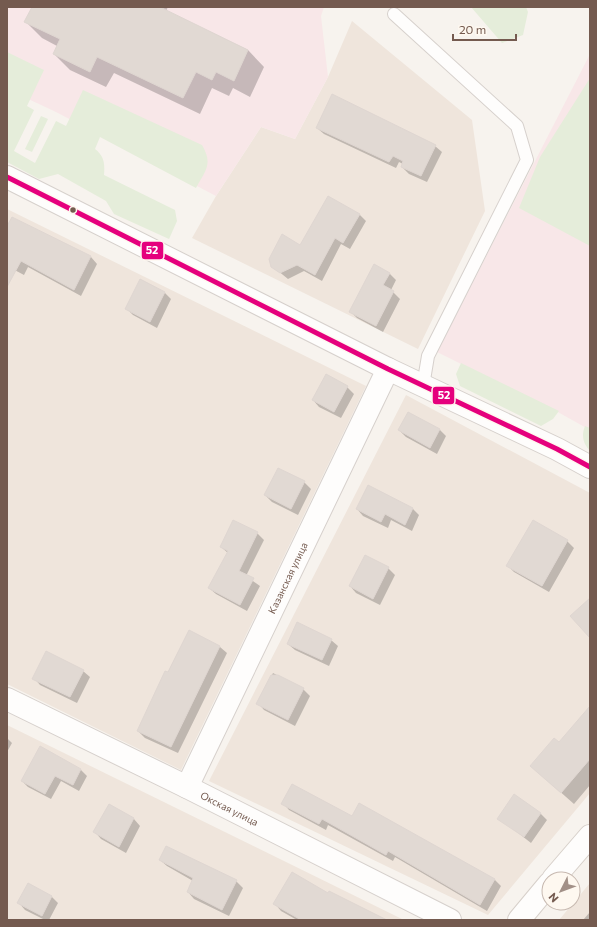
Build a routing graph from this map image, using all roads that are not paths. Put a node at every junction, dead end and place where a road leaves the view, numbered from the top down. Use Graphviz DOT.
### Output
graph roads {
  1 [pos="394,14"];
  2 [pos="7,177"];
  3 [pos="388,369"];
  4 [pos="423,386"];
  5 [pos="590,467"];
  6 [pos="7,699"];
  7 [pos="187,787"];
  8 [pos="590,836"];
  9 [pos="561,871"];
  10 [pos="541,894"];
  11 [pos="450,920"];
  12 [pos="519,920"];
  1 -- 4 [label="lane"];
  2 -- 3 [label="street"];
  3 -- 4 [label="street"];
  3 -- 7 [label="street, Казанская улица"];
  4 -- 5 [label="street"];
  6 -- 7 [label="street, Окская улица"];
  7 -- 11 [label="street, Окская улица"];
  8 -- 9 [label="street"];
  10 -- 12 [label="street"];
}
